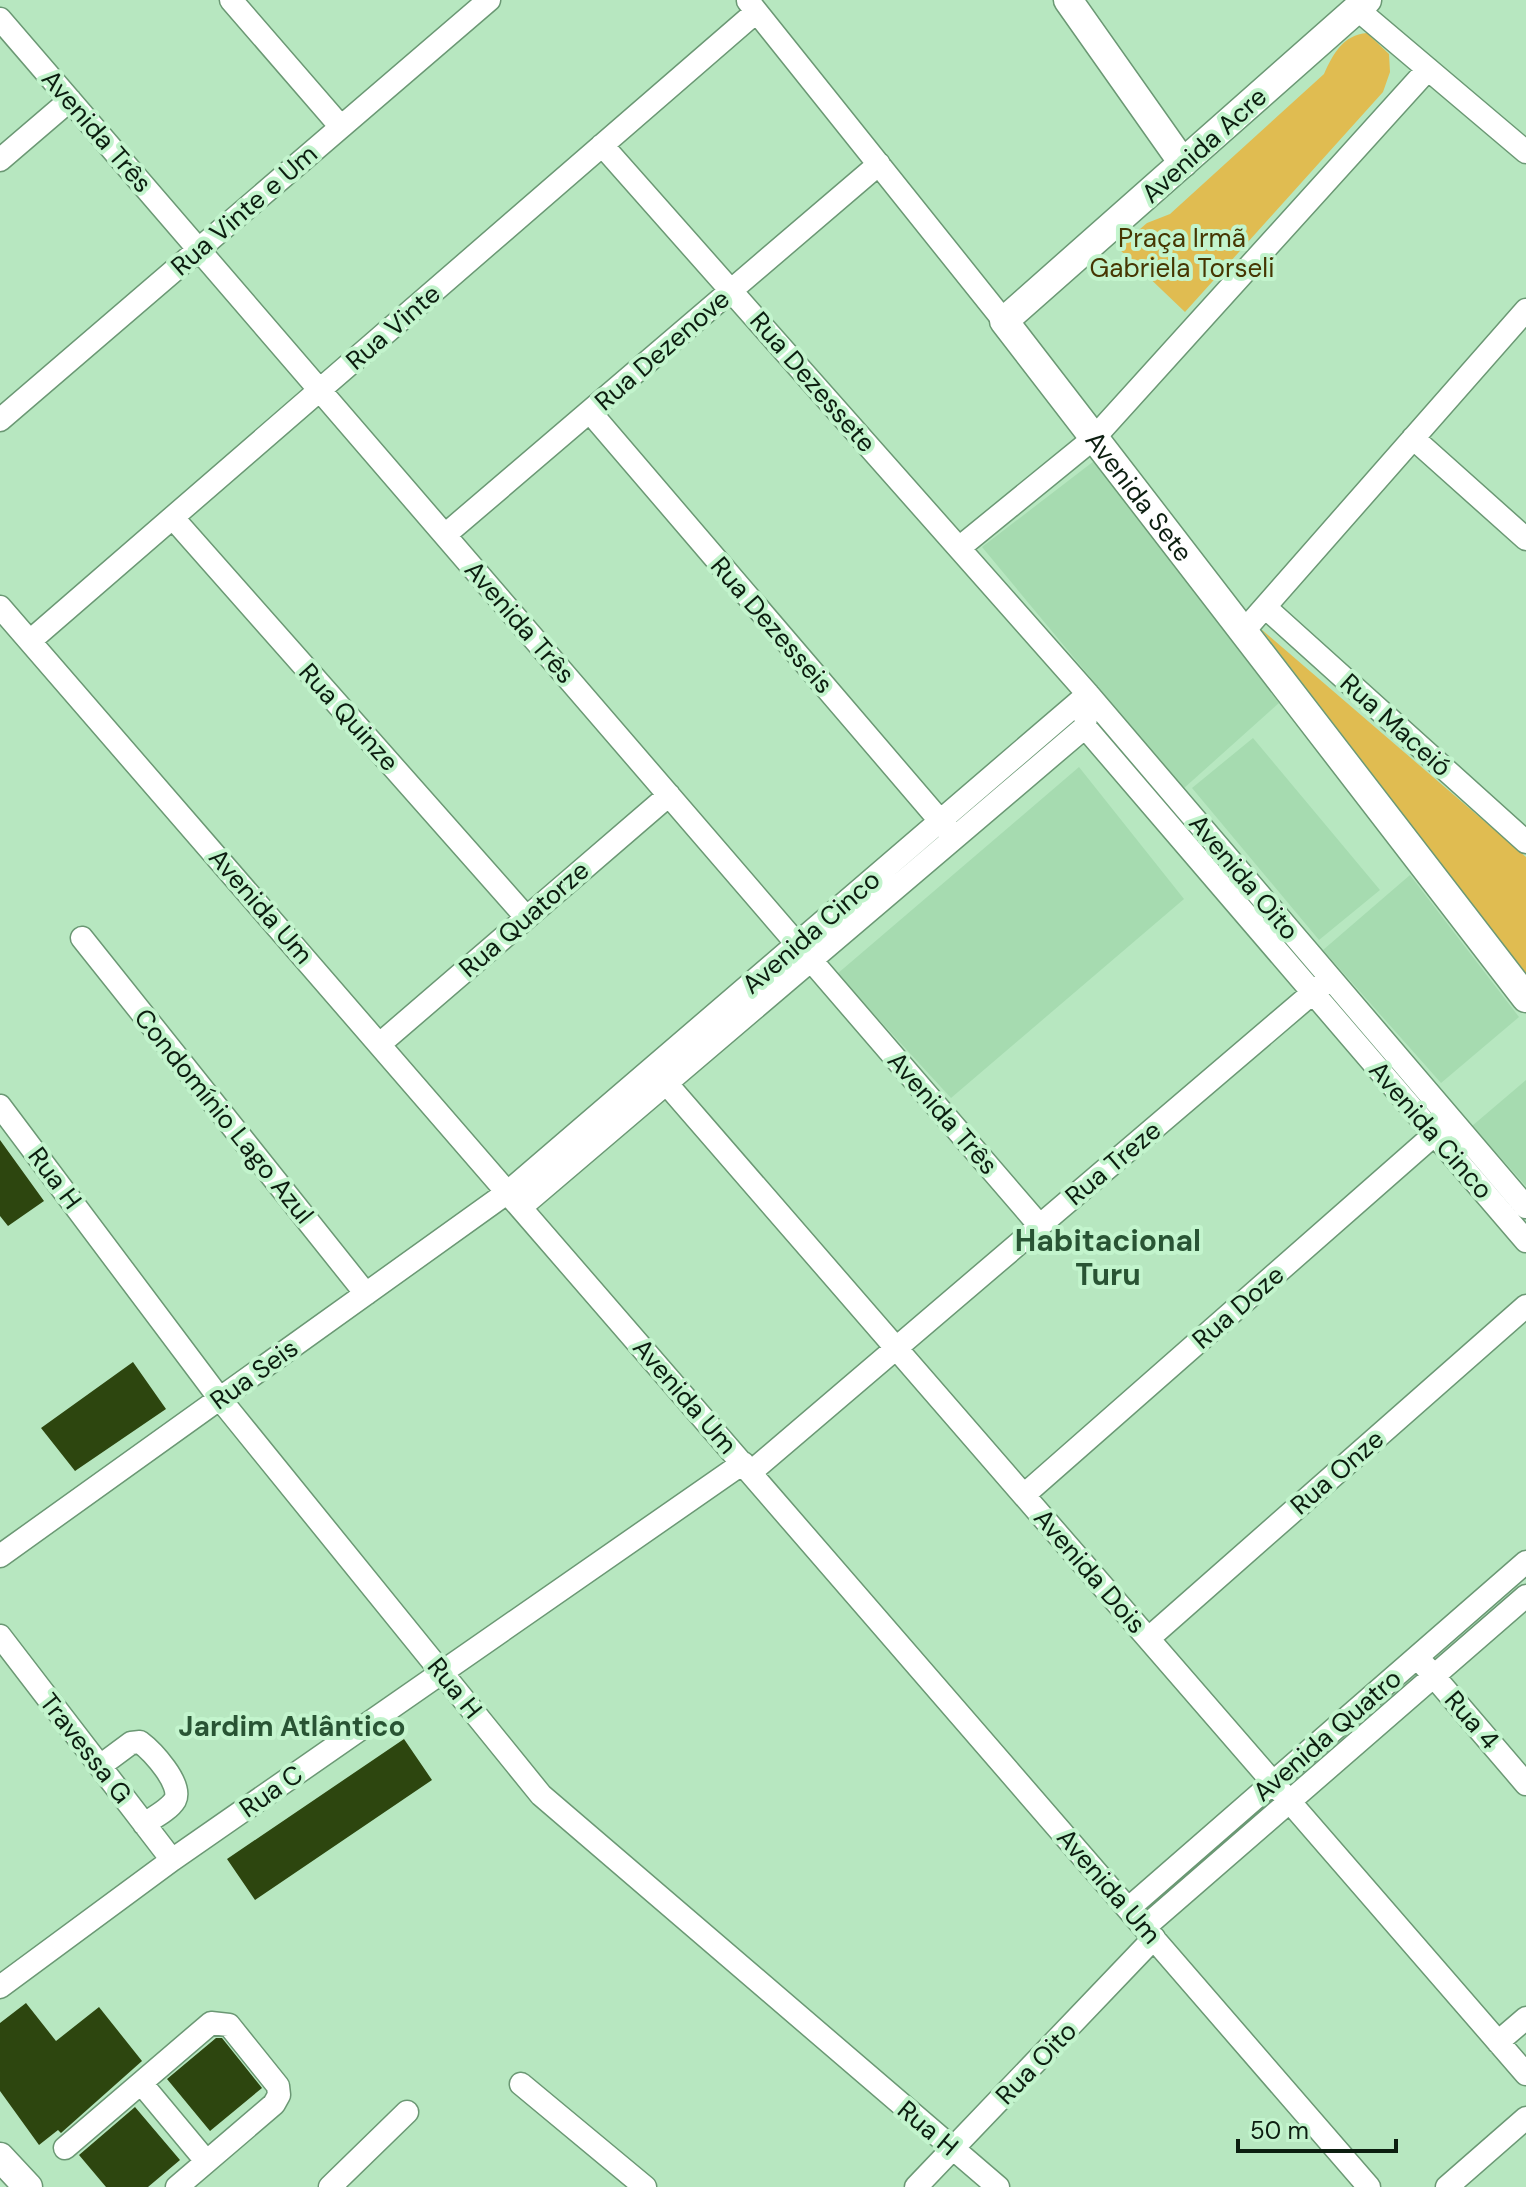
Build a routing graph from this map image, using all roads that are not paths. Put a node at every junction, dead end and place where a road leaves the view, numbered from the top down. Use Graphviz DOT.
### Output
graph roads {
  1 [pos="231,0"];
  2 [pos="489,0"];
  3 [pos="1068,0"];
  4 [pos="1362,4"];
  5 [pos="752,6"];
  6 [pos="0,19"];
  7 [pos="1428,69"];
  8 [pos="70,100"];
  9 [pos="341,127"];
  10 [pos="602,145"];
  11 [pos="1526,152"];
  12 [pos="0,160"];
  13 [pos="1183,163"];
  14 [pos="879,164"];
  15 [pos="199,249"];
  16 [pos="732,289"];
  17 [pos="1526,310"];
  18 [pos="1004,321"];
  19 [pos="320,390"];
  20 [pos="590,412"];
  21 [pos="0,420"];
  22 [pos="1094,438"];
  23 [pos="1413,438"];
  24 [pos="173,518"];
  25 [pos="445,535"];
  26 [pos="1526,539"];
  27 [pos="959,548"];
  28 [pos="0,607"];
  29 [pos="1265,607"];
  30 [pos="1242,633"];
  31 [pos="30,641"];
  32 [pos="1088,694"];
  33 [pos="1085,727"];
  34 [pos="669,795"];
  35 [pos="940,820"];
  36 [pos="955,838"];
  37 [pos="1526,842"];
  38 [pos="526,917"];
  39 [pos="82,938"];
  40 [pos="804,952"];
  41 [pos="1330,978"];
  42 [pos="1313,993"];
  43 [pos="1526,998"];
  44 [pos="381,1043"];
  45 [pos="660,1075"];
  46 [pos="0,1106"];
  47 [pos="1443,1127"];
  48 [pos="514,1200"];
  49 [pos="1526,1207"];
  50 [pos="1040,1226"];
  51 [pos="1526,1241"];
  52 [pos="366,1294"];
  53 [pos="1526,1306"];
  54 [pos="897,1349"];
  55 [pos="220,1399"];
  56 [pos="747,1468"];
  57 [pos="1024,1495"];
  58 [pos="0,1556"];
  59 [pos="1526,1562"];
  60 [pos="1526,1596"];
  61 [pos="0,1636"];
  62 [pos="1149,1638"];
  63 [pos="1416,1658"];
  64 [pos="442,1672"];
  65 [pos="1434,1676"];
  66 [pos="100,1766"];
  67 [pos="1273,1782"];
  68 [pos="1526,1784"];
  69 [pos="1290,1802"];
  70 [pos="144,1824"];
  71 [pos="172,1860"];
  72 [pos="1129,1908"];
  73 [pos="1150,1933"];
  74 [pos="0,1987"];
  75 [pos="1526,2018"];
  76 [pos="1498,2042"];
  77 [pos="1526,2074"];
  78 [pos="141,2083"];
  79 [pos="521,2084"];
  80 [pos="407,2112"];
  81 [pos="1526,2118"];
  82 [pos="65,2148"];
  83 [pos="953,2150"];
  84 [pos="0,2157"];
  85 [pos="206,2161"];
  86 [pos="28,2187"];
  87 [pos="177,2187"];
  88 [pos="330,2187"];
  89 [pos="645,2187"];
  90 [pos="916,2187"];
  91 [pos="998,2187"];
  92 [pos="1369,2187"];
  93 [pos="1447,2187"];
  1 -- 9 [label="street"];
  2 -- 9 [label="street, Rua Vinte e Um"];
  3 -- 13 [label="main road"];
  4 -- 7 [label="street"];
  4 -- 13 [label="main road, Avenida Acre"];
  5 -- 10 [label="street, Rua Vinte"];
  5 -- 14 [label="street, Avenida Sete"];
  6 -- 8 [label="street, Avenida Três"];
  7 -- 11 [label="street"];
  7 -- 22 [label="street"];
  8 -- 12 [label="street"];
  8 -- 15 [label="street, Avenida Três"];
  9 -- 15 [label="street, Rua Vinte e Um"];
  10 -- 16 [label="street, Rua Dezessete"];
  10 -- 19 [label="street, Rua Vinte"];
  13 -- 18 [label="main road, Avenida Acre"];
  14 -- 16 [label="street, Rua Dezenove"];
  14 -- 18 [label="street, Avenida Sete"];
  15 -- 19 [label="street, Avenida Três"];
  15 -- 21 [label="street, Rua Vinte e Um"];
  16 -- 20 [label="street, Rua Dezenove"];
  16 -- 27 [label="street, Rua Dezessete"];
  17 -- 23 [label="street"];
  18 -- 22 [label="main road, Avenida Sete"];
  19 -- 24 [label="street, Rua Vinte"];
  19 -- 25 [label="street, Avenida Três"];
  20 -- 25 [label="street, Rua Dezenove"];
  20 -- 35 [label="street, Rua Dezesseis"];
  22 -- 27 [label="street"];
  22 -- 30 [label="main road, Avenida Sete"];
  23 -- 26 [label="street"];
  23 -- 29 [label="street"];
  24 -- 31 [label="street, Rua Vinte"];
  24 -- 38 [label="street, Rua Quinze"];
  25 -- 34 [label="street, Avenida Três"];
  27 -- 32 [label="street, Avenida Oito"];
  28 -- 31 [label="street, Avenida Um"];
  29 -- 30 [label="street"];
  29 -- 37 [label="street, Rua Maceió"];
  30 -- 43 [label="main road, Avenida Sete"];
  31 -- 44 [label="street, Avenida Um"];
  32 -- 33 [label="street"];
  32 -- 35 [label="street, Avenida Cinco"];
  32 -- 41 [label="street, Avenida Oito"];
  33 -- 36 [label="street, Avenida Cinco"];
  33 -- 42 [label="street, Avenida Cinco"];
  34 -- 38 [label="street, Rua Quatorze"];
  34 -- 40 [label="street, Avenida Três"];
  35 -- 36 [label="street, Rua Dezesseis"];
  35 -- 40 [label="street, Avenida Cinco"];
  36 -- 40 [label="street, Avenida Cinco"];
  38 -- 44 [label="street, Rua Quatorze"];
  39 -- 52 [label="street, Condomínio Lago Azul"];
  40 -- 45 [label="street, Avenida Cinco"];
  40 -- 50 [label="street, Avenida Três"];
  41 -- 42 [label="street, Rua Treze"];
  41 -- 47 [label="street, Avenida Oito"];
  42 -- 47 [label="street, Avenida Cinco"];
  42 -- 50 [label="street, Rua Treze"];
  44 -- 48 [label="street, Avenida Um"];
  45 -- 48 [label="street, Avenida Cinco"];
  45 -- 54 [label="street, Avenida Dois"];
  46 -- 55 [label="street, Rua H"];
  47 -- 49 [label="street, Avenida Oito"];
  47 -- 51 [label="street, Avenida Cinco"];
  47 -- 57 [label="street, Rua Doze"];
  48 -- 52 [label="street, Rua Seis"];
  48 -- 56 [label="street, Avenida Um"];
  50 -- 54 [label="street, Rua Treze"];
  52 -- 55 [label="street, Rua Seis"];
  53 -- 62 [label="street, Rua Onze"];
  54 -- 56 [label="street, Rua Treze"];
  54 -- 57 [label="street, Avenida Dois"];
  55 -- 58 [label="street, Rua Seis"];
  55 -- 64 [label="street, Rua H"];
  56 -- 64 [label="street, Rua C"];
  56 -- 72 [label="street, Avenida Um"];
  57 -- 62 [label="street, Avenida Dois"];
  59 -- 63 [label="street, Avenida Quatro"];
  60 -- 65 [label="street, Avenida Quatro"];
  61 -- 66 [label="street, Travessa G"];
  62 -- 67 [label="street, Avenida Dois"];
  63 -- 65 [label="street, Rua 4"];
  63 -- 67 [label="street, Avenida Quatro"];
  64 -- 71 [label="street, Rua C"];
  64 -- 83 [label="street, Rua H"];
  65 -- 68 [label="street, Rua 4"];
  65 -- 69 [label="street, Avenida Quatro"];
  66 -- 70 [label="street, Travessa G"];
  66 -- 70 [label="street"];
  67 -- 69 [label="street, Avenida Dois"];
  67 -- 72 [label="street, Avenida Quatro"];
  69 -- 73 [label="street, Avenida Quatro"];
  69 -- 76 [label="street, Avenida Dois"];
  70 -- 71 [label="street, Travessa G"];
  71 -- 74 [label="street, Rua C"];
  72 -- 73 [label="street, Avenida Um"];
  73 -- 83 [label="street, Rua Oito"];
  73 -- 92 [label="street, Avenida Um"];
  75 -- 76 [label="street"];
  76 -- 77 [label="street, Avenida Dois"];
  78 -- 82 [label="street"];
  78 -- 85 [label="street"];
  78 -- 85 [label="street"];
  79 -- 89 [label="street"];
  80 -- 88 [label="street"];
  81 -- 93 [label="street"];
  83 -- 90 [label="street, Rua Oito"];
  83 -- 91 [label="street, Rua H"];
  84 -- 86 [label="main road"];
  85 -- 87 [label="street"];
}
